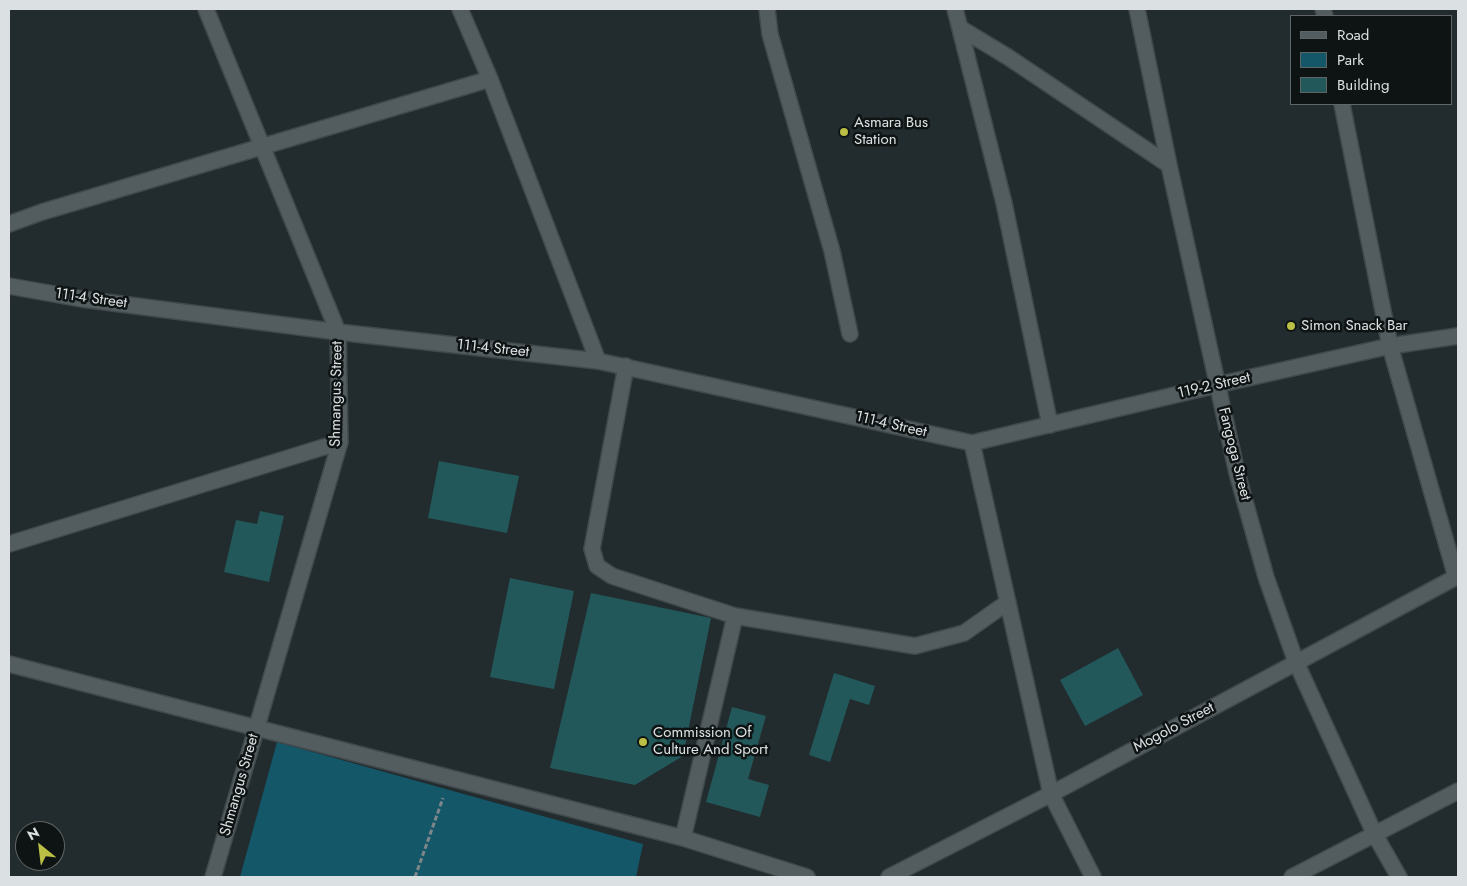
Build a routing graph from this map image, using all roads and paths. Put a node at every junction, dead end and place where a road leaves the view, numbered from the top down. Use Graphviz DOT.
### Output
graph roads {
  1 [pos="206,9"];
  2 [pos="460,9"];
  3 [pos="767,9"];
  4 [pos="955,9"];
  5 [pos="1137,9"];
  6 [pos="960,28"];
  7 [pos="490,79"];
  8 [pos="1342,105"];
  9 [pos="263,146"];
  10 [pos="1169,165"];
  11 [pos="9,224"];
  12 [pos="9,286"];
  13 [pos="338,332"];
  14 [pos="850,334"];
  15 [pos="1458,336"];
  16 [pos="1390,346"];
  17 [pos="598,361"];
  18 [pos="626,366"];
  19 [pos="1217,385"];
  20 [pos="1050,424"];
  21 [pos="340,442"];
  22 [pos="972,443"];
  23 [pos="9,544"];
  24 [pos="1457,576"];
  25 [pos="1008,602"];
  26 [pos="735,616"];
  27 [pos="1296,662"];
  28 [pos="9,664"];
  29 [pos="257,727"];
  30 [pos="450,778"];
  31 [pos="1458,791"];
  32 [pos="1051,794"];
  33 [pos="1375,834"];
  34 [pos="682,838"];
  35 [pos="213,877"];
  36 [pos="415,877"];
  37 [pos="807,877"];
  38 [pos="889,877"];
  39 [pos="1093,877"];
  40 [pos="1292,877"];
  41 [pos="1399,877"];
  1 -- 9 [label="street, Shmangus Street"];
  2 -- 7 [label="street"];
  3 -- 14 [label="street"];
  4 -- 6 [label="street"];
  5 -- 10 [label="street, Fangoga Street"];
  6 -- 10 [label="street"];
  6 -- 20 [label="street"];
  7 -- 9 [label="street"];
  7 -- 17 [label="street"];
  8 -- 16 [label="street"];
  9 -- 11 [label="street"];
  9 -- 13 [label="street, Shmangus Street"];
  10 -- 19 [label="street, Fangoga Street"];
  12 -- 13 [label="street, 111-4 Street"];
  13 -- 17 [label="street, 111-4 Street"];
  13 -- 21 [label="street, Shmangus Street"];
  15 -- 16 [label="street, 119-2 Street"];
  16 -- 19 [label="street, 119-2 Street"];
  16 -- 24 [label="street"];
  17 -- 18 [label="street, 111-4 Street"];
  18 -- 22 [label="street, 111-4 Street"];
  18 -- 26 [label="street"];
  19 -- 20 [label="street, 119-2 Street"];
  19 -- 27 [label="street, Fangoga Street"];
  20 -- 22 [label="street, 119-2 Street"];
  21 -- 23 [label="street"];
  21 -- 29 [label="street, Shmangus Street"];
  22 -- 25 [label="street"];
  24 -- 27 [label="street, Mogolo Street"];
  25 -- 26 [label="street"];
  25 -- 32 [label="street"];
  26 -- 34 [label="street"];
  27 -- 32 [label="street, Mogolo Street"];
  27 -- 33 [label="street, Fangoga Street"];
  28 -- 29 [label="street"];
  29 -- 30 [label="street"];
  29 -- 35 [label="street, Shmangus Street"];
  30 -- 34 [label="street"];
  30 -- 36 [label="path"];
  31 -- 33 [label="street"];
  32 -- 38 [label="street, Mogolo Street"];
  32 -- 39 [label="street"];
  33 -- 40 [label="street"];
  33 -- 41 [label="street, Fangoga Street"];
  34 -- 37 [label="street"];
}
